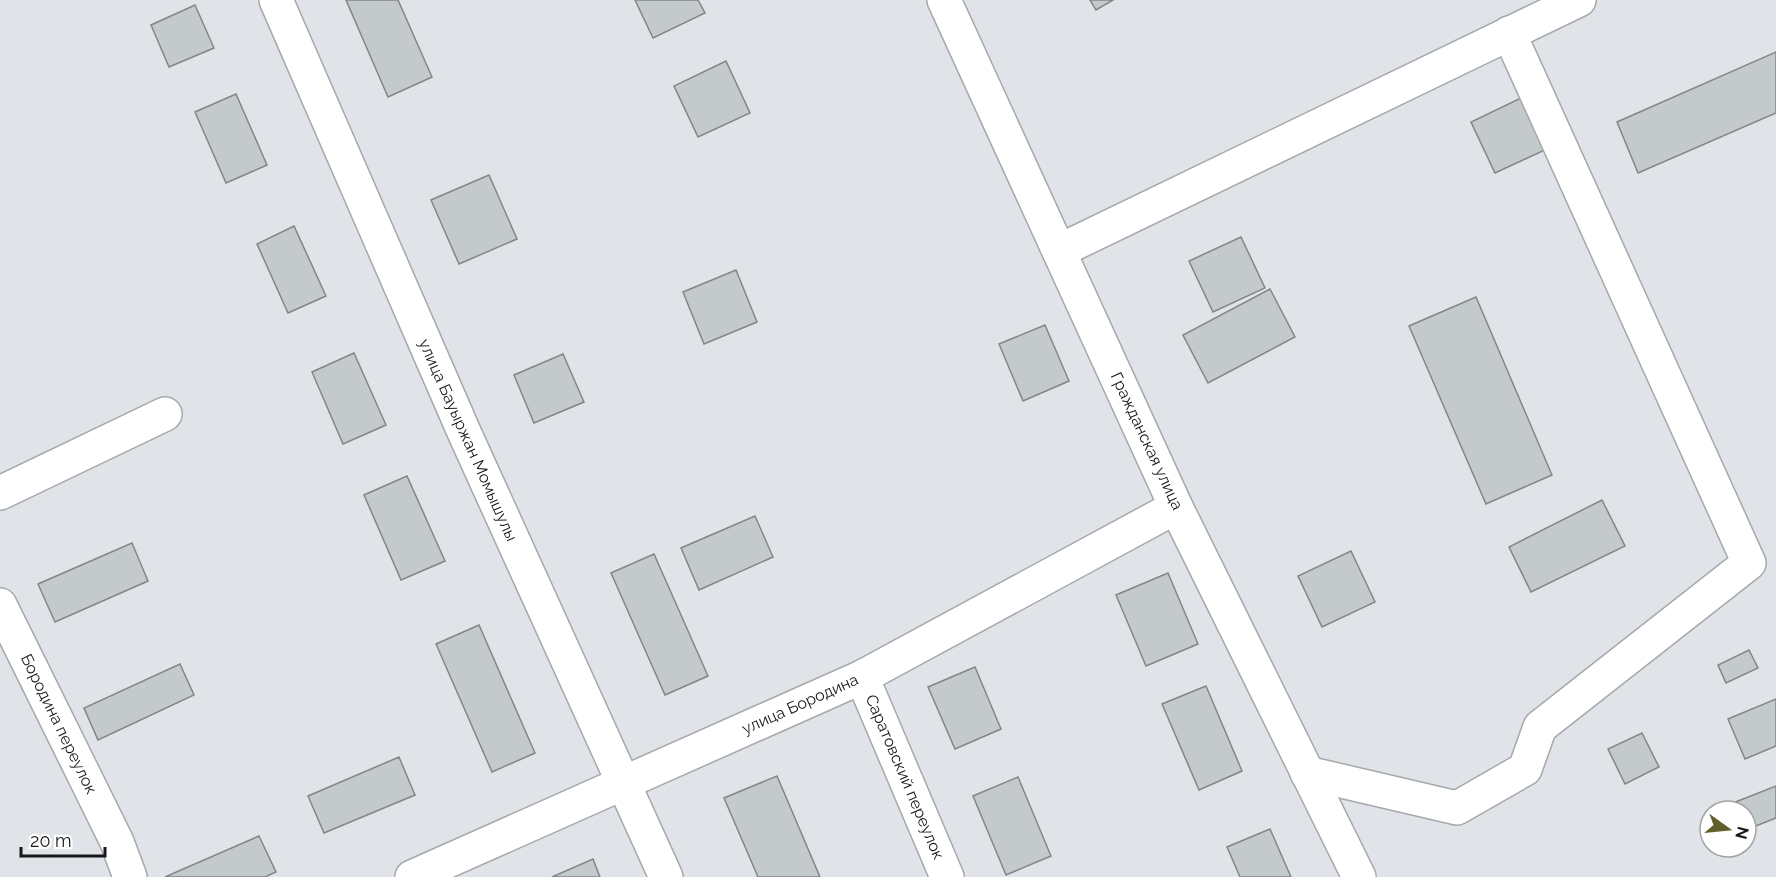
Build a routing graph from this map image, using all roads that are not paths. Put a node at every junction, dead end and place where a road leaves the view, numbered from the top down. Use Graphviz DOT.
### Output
graph roads {
  1 [pos="276,0"];
  2 [pos="944,0"];
  3 [pos="1579,0"];
  4 [pos="1509,33"];
  5 [pos="1059,251"];
  6 [pos="165,414"];
  7 [pos="0,493"];
  8 [pos="1176,507"];
  9 [pos="0,605"];
  10 [pos="862,677"];
  11 [pos="1307,773"];
  12 [pos="624,782"];
  13 [pos="130,877"];
  14 [pos="412,877"];
  15 [pos="666,877"];
  16 [pos="947,877"];
  17 [pos="1359,877"];
  1 -- 12 [label="street, улица Бауыржан Момышулы"];
  2 -- 5 [label="street, Гражданская улица"];
  3 -- 4 [label="street"];
  4 -- 5 [label="street"];
  4 -- 11 [label="street"];
  5 -- 8 [label="street, Гражданская улица"];
  6 -- 7 [label="street"];
  8 -- 10 [label="street, улица Бородина"];
  8 -- 11 [label="street, Гражданская улица"];
  9 -- 13 [label="street, Бородина переулок"];
  10 -- 12 [label="street, улица Бородина"];
  10 -- 16 [label="street, Саратовский переулок"];
  11 -- 17 [label="street, Гражданская улица"];
  12 -- 14 [label="street, улица Бородина"];
  12 -- 15 [label="street, улица Бауыржан Момышулы"];
}
